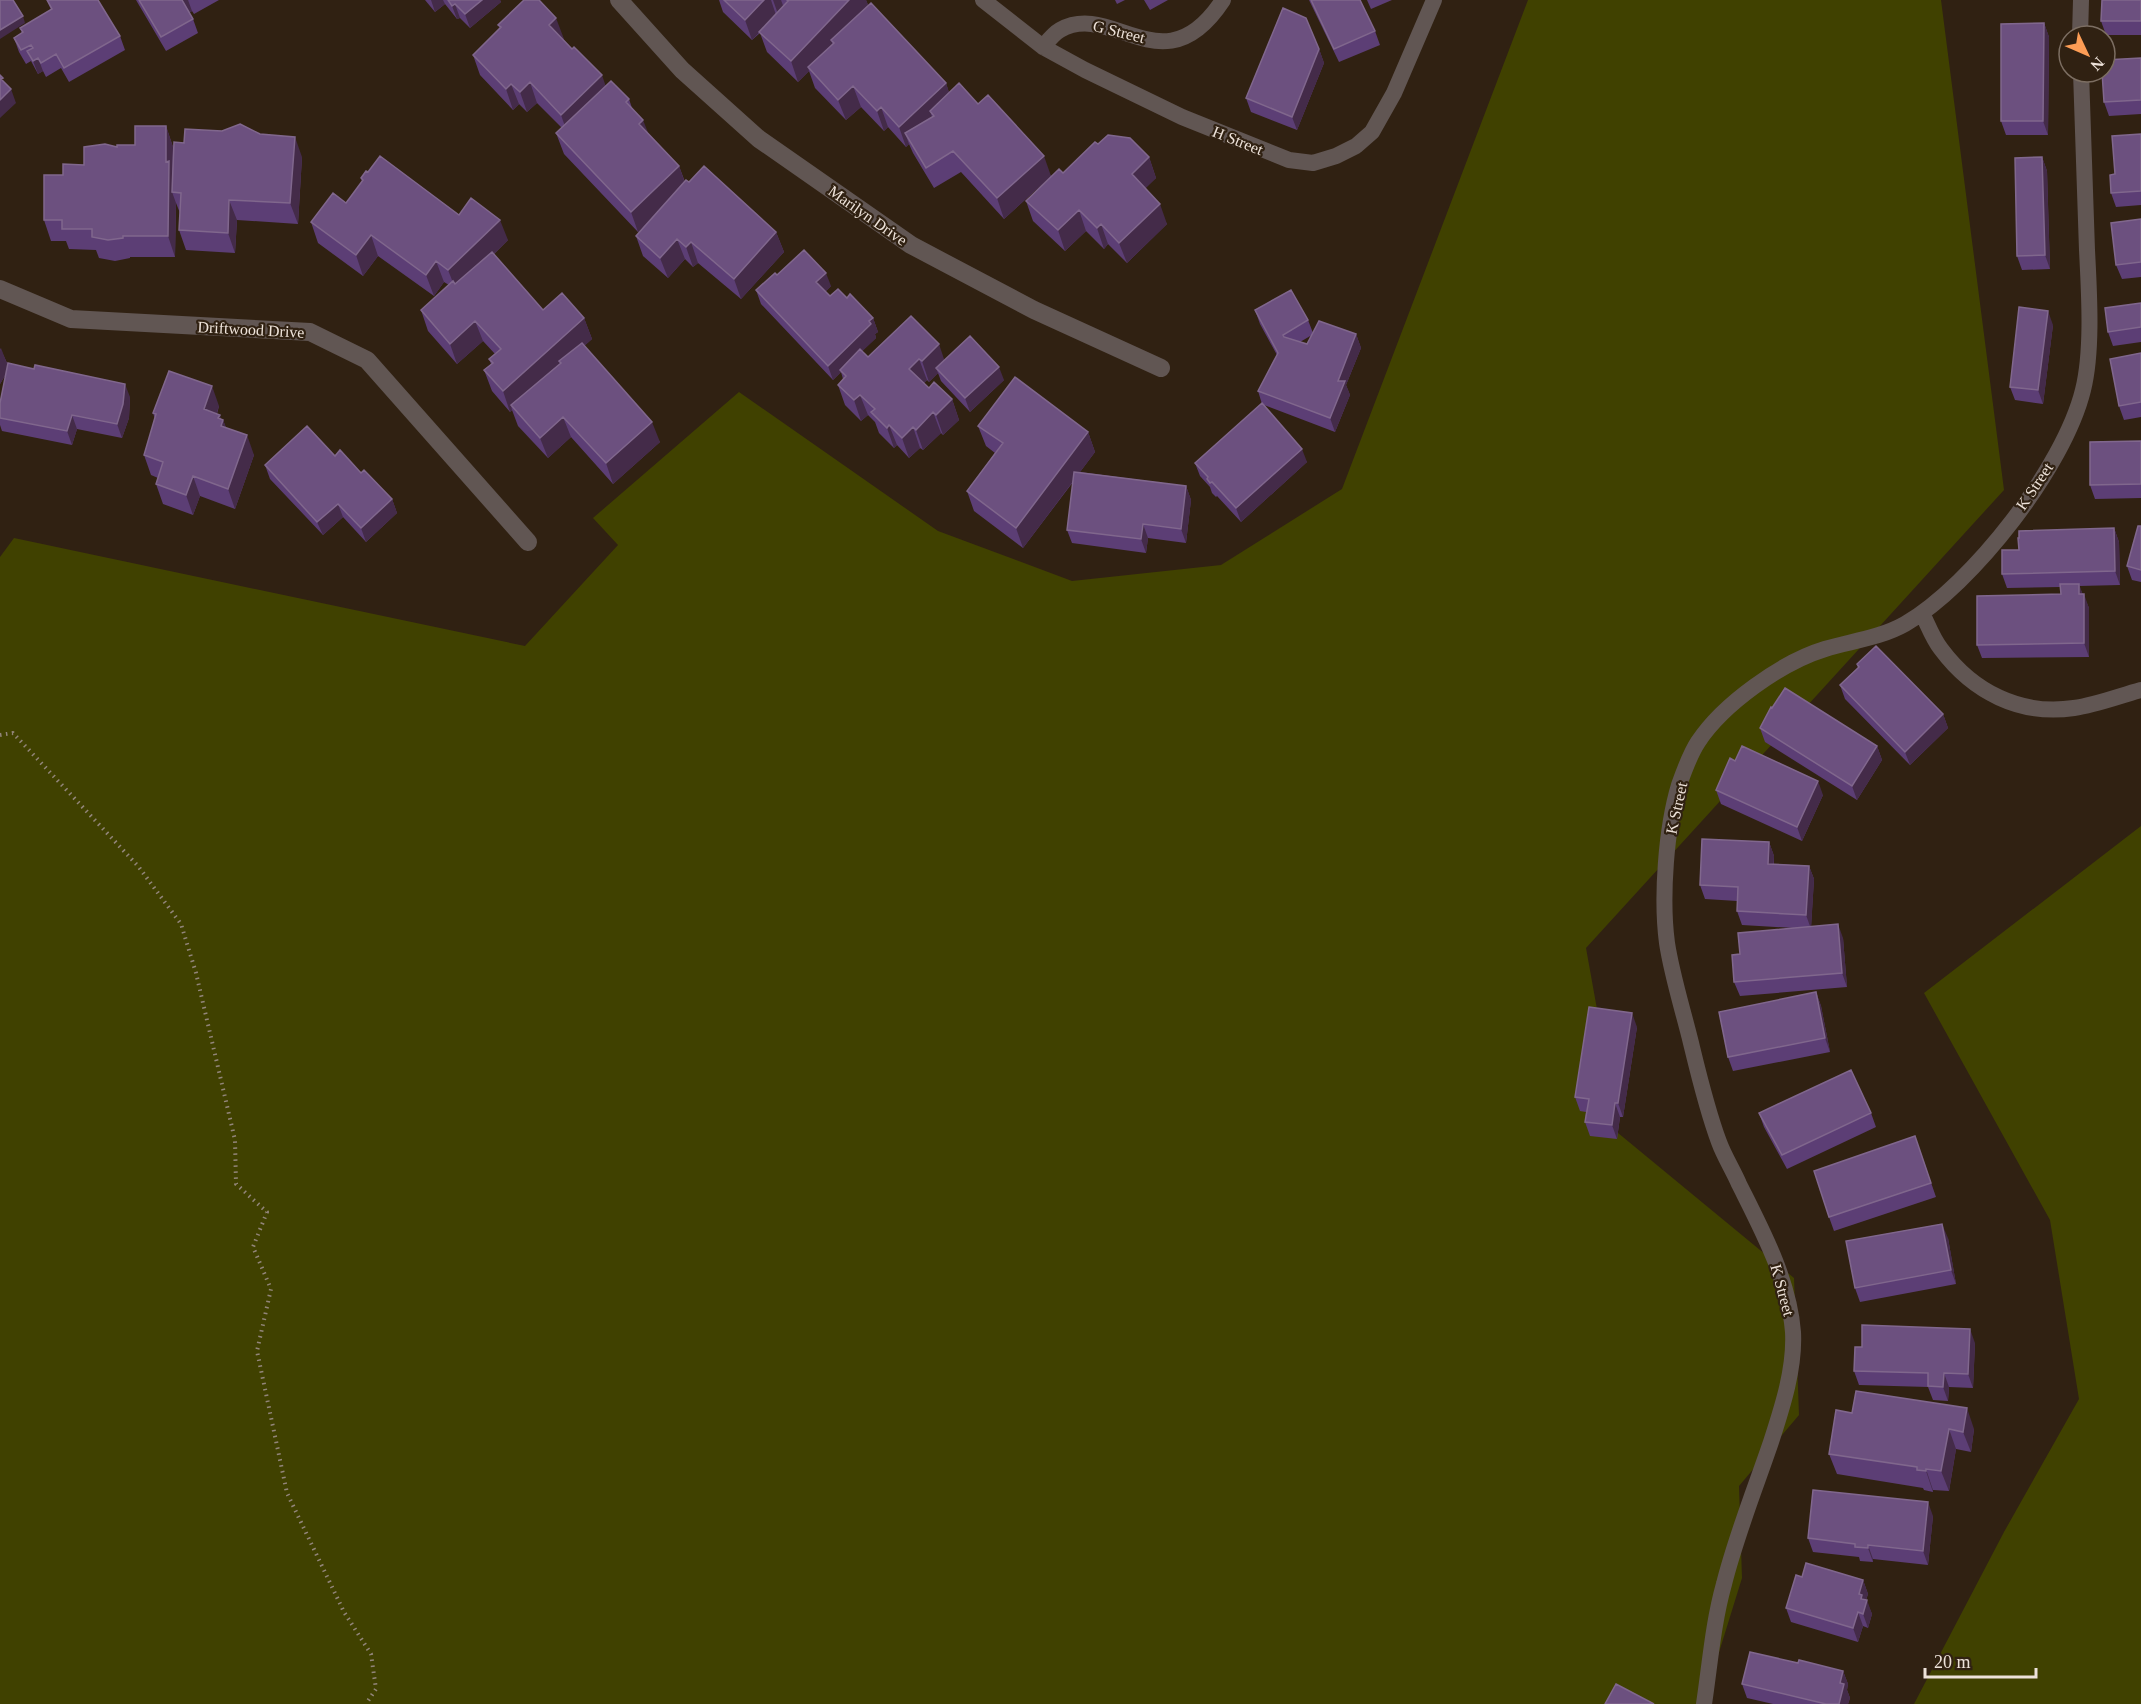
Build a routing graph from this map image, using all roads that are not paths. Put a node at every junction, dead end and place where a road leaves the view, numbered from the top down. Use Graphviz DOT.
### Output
graph roads {
  1 [pos="618,0"];
  2 [pos="982,0"];
  3 [pos="1223,0"];
  4 [pos="1434,0"];
  5 [pos="2081,0"];
  6 [pos="2080,24"];
  7 [pos="1043,47"];
  8 [pos="2081,84"];
  9 [pos="0,289"];
  10 [pos="1161,368"];
  11 [pos="528,542"];
  12 [pos="1922,613"];
  13 [pos="2141,690"];
  14 [pos="1704,1704"];
  1 -- 10 [label="street, Marilyn Drive"];
  2 -- 7 [label="lane, H Street"];
  3 -- 7 [label="lane, G Street"];
  4 -- 7 [label="lane, H Street"];
  5 -- 6 [label="lane"];
  8 -- 12 [label="lane, K Street"];
  9 -- 11 [label="street, Driftwood Drive"];
  12 -- 13 [label="lane"];
  12 -- 14 [label="lane, K Street"];
}
